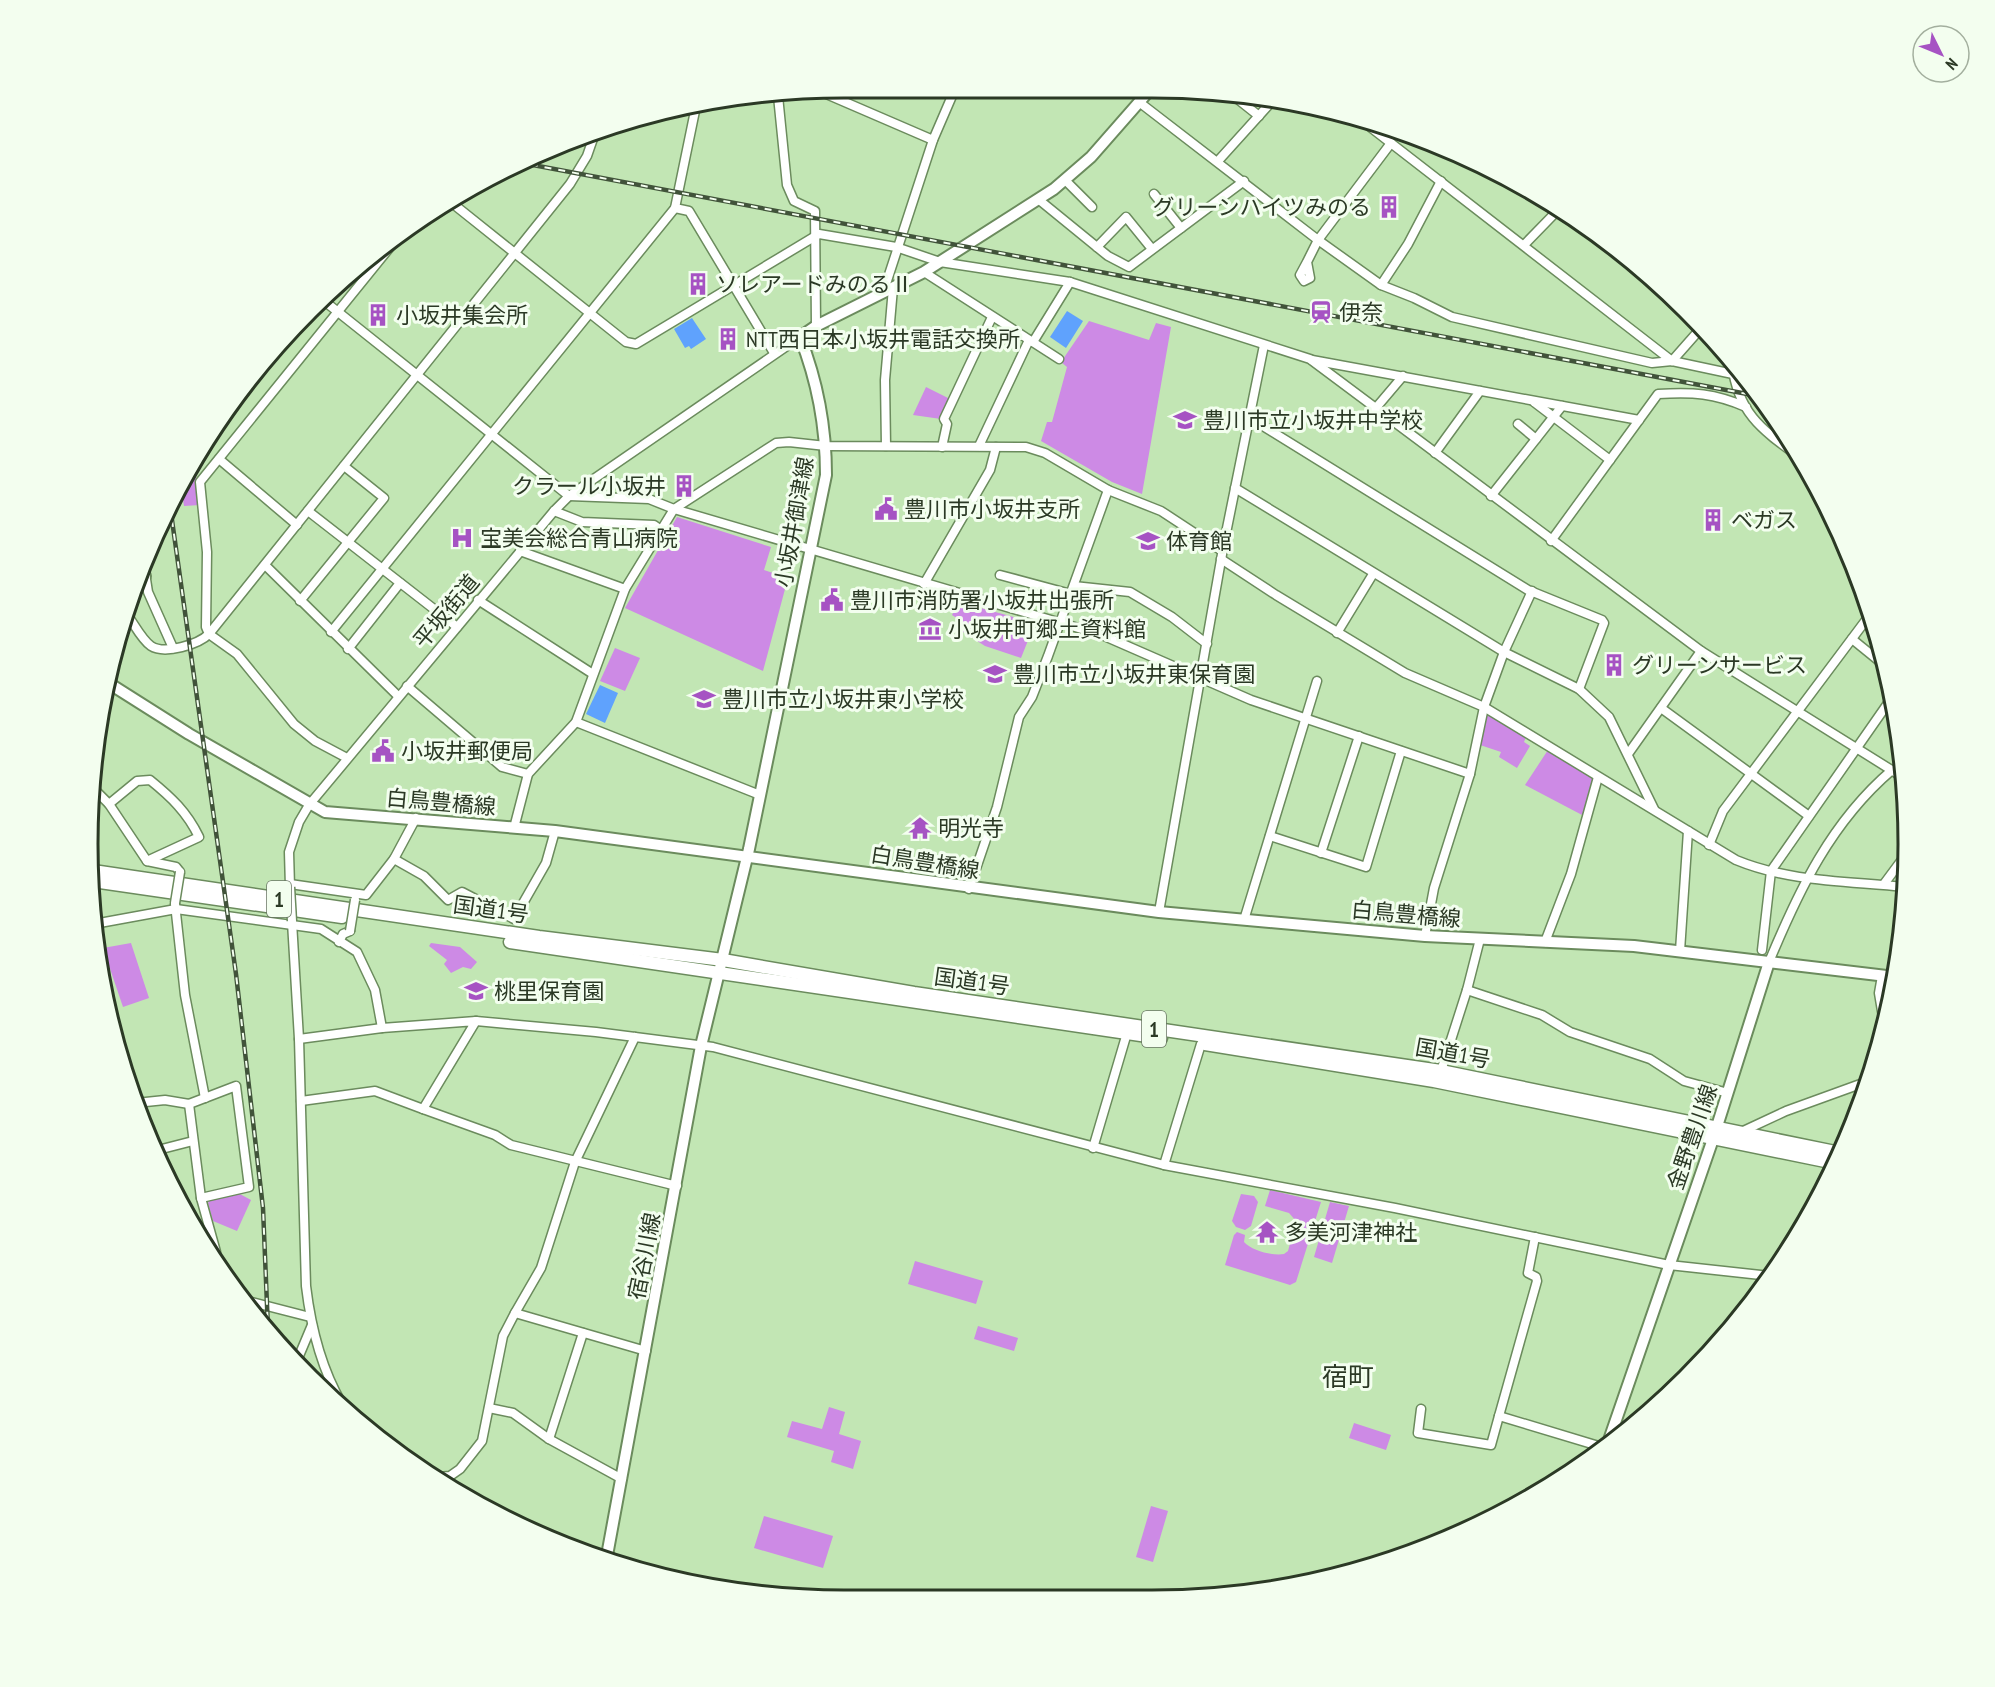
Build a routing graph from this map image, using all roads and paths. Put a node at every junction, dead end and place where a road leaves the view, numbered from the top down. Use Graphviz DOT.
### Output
graph roads {
  1 [pos="837,98"];
  2 [pos="951,98"];
  3 [pos="1143,98"];
  4 [pos="778,101"];
  5 [pos="1139,102"];
  6 [pos="1243,103"];
  7 [pos="1267,107"];
  8 [pos="695,113"];
  9 [pos="1259,116"];
  10 [pos="1378,133"];
  11 [pos="933,140"];
  12 [pos="591,142"];
  13 [pos="1390,142"];
  14 [pos="1218,161"];
  15 [pos="1065,180"];
  16 [pos="1244,181"];
  17 [pos="1440,181"];
  18 [pos="1154,194"];
  19 [pos="1038,199"];
  20 [pos="456,206"];
  21 [pos="1092,207"];
  22 [pos="675,208"];
  23 [pos="1553,215"];
  24 [pos="1180,228"];
  25 [pos="814,236"];
  26 [pos="1318,240"];
  27 [pos="1524,245"];
  28 [pos="897,248"];
  29 [pos="1097,248"];
  30 [pos="1152,249"];
  31 [pos="516,252"];
  32 [pos="381,259"];
  33 [pos="940,262"];
  34 [pos="1307,262"];
  35 [pos="924,272"];
  36 [pos="1070,282"];
  37 [pos="733,285"];
  38 [pos="1381,285"];
  39 [pos="888,291"];
  40 [pos="329,304"];
  41 [pos="590,311"];
  42 [pos="339,312"];
  43 [pos="992,317"];
  44 [pos="816,326"];
  45 [pos="1696,334"];
  46 [pos="800,337"];
  47 [pos="1031,341"];
  48 [pos="1264,345"];
  49 [pos="774,353"];
  50 [pos="1059,359"];
  51 [pos="1310,360"];
  52 [pos="1672,361"];
  53 [pos="1730,373"];
  54 [pos="1403,376"];
  55 [pos="417,377"];
  56 [pos="1735,380"];
  57 [pos="1480,390"];
  58 [pos="1532,400"];
  59 [pos="1562,406"];
  60 [pos="1746,407"];
  61 [pos="1375,409"];
  62 [pos="1553,417"];
  63 [pos="1250,418"];
  64 [pos="1639,420"];
  65 [pos="1518,424"];
  66 [pos="491,435"];
  67 [pos="1536,439"];
  68 [pos="1781,443"];
  69 [pos="826,446"];
  70 [pos="886,446"];
  71 [pos="979,446"];
  72 [pos="942,447"];
  73 [pos="996,447"];
  74 [pos="1435,453"];
  75 [pos="219,459"];
  76 [pos="1610,460"];
  77 [pos="344,466"];
  78 [pos="1235,488"];
  79 [pos="1108,490"];
  80 [pos="569,496"];
  81 [pos="1491,496"];
  82 [pos="675,509"];
  83 [pos="554,511"];
  84 [pos="308,512"];
  85 [pos="297,525"];
  86 [pos="661,530"];
  87 [pos="1551,541"];
  88 [pos="348,543"];
  89 [pos="811,549"];
  90 [pos="520,551"];
  91 [pos="1222,555"];
  92 [pos="265,565"];
  93 [pos="381,569"];
  94 [pos="1373,574"];
  95 [pos="1000,575"];
  96 [pos="145,583"];
  97 [pos="400,583"];
  98 [pos="924,584"];
  99 [pos="625,590"];
  100 [pos="1073,590"];
  101 [pos="1532,591"];
  102 [pos="478,600"];
  103 [pos="300,601"];
  104 [pos="132,621"];
  105 [pos="1061,622"];
  106 [pos="1864,623"];
  107 [pos="457,627"];
  108 [pos="331,632"];
  109 [pos="1337,633"];
  110 [pos="210,634"];
  111 [pos="1852,639"];
  112 [pos="1207,644"];
  113 [pos="173,648"];
  114 [pos="348,649"];
  115 [pos="1701,651"];
  116 [pos="1504,652"];
  117 [pos="1873,656"];
  118 [pos="593,674"];
  119 [pos="1202,679"];
  120 [pos="1317,681"];
  121 [pos="407,686"];
  122 [pos="115,687"];
  123 [pos="1579,688"];
  124 [pos="398,696"];
  125 [pos="1484,707"];
  126 [pos="1661,708"];
  127 [pos="1885,708"];
  128 [pos="1797,711"];
  129 [pos="1306,718"];
  130 [pos="576,722"];
  131 [pos="1359,736"];
  132 [pos="1856,748"];
  133 [pos="1401,751"];
  134 [pos="1628,754"];
  135 [pos="347,758"];
  136 [pos="1892,770"];
  137 [pos="528,774"];
  138 [pos="1470,774"];
  139 [pos="1750,774"];
  140 [pos="1598,777"];
  141 [pos="99,794"];
  142 [pos="760,795"];
  143 [pos="109,804"];
  144 [pos="309,805"];
  145 [pos="1654,810"];
  146 [pos="1809,816"];
  147 [pos="416,818"];
  148 [pos="513,828"];
  149 [pos="555,831"];
  150 [pos="1688,831"];
  151 [pos="1270,836"];
  152 [pos="1709,845"];
  153 [pos="1321,853"];
  154 [pos="747,856"];
  155 [pos="394,859"];
  156 [pos="147,861"];
  157 [pos="1897,866"];
  158 [pos="1771,871"];
  159 [pos="99,873"];
  160 [pos="1806,879"];
  161 [pos="99,882"];
  162 [pos="1884,884"];
  163 [pos="290,886"];
  164 [pos="1896,886"];
  165 [pos="969,889"];
  166 [pos="355,897"];
  167 [pos="175,906"];
  168 [pos="1159,912"];
  169 [pos="1244,920"];
  170 [pos="102,922"];
  171 [pos="292,923"];
  172 [pos="1425,936"];
  173 [pos="1480,939"];
  174 [pos="339,942"];
  175 [pos="1545,942"];
  176 [pos="1762,950"];
  177 [pos="1680,951"];
  178 [pos="723,960"];
  179 [pos="1769,962"];
  180 [pos="719,974"];
  181 [pos="1882,976"];
  182 [pos="1885,976"];
  183 [pos="1467,990"];
  184 [pos="1881,999"];
  185 [pos="476,1021"];
  186 [pos="382,1028"];
  187 [pos="1127,1033"];
  188 [pos="635,1037"];
  189 [pos="298,1039"];
  190 [pos="1201,1044"];
  191 [pos="701,1046"];
  192 [pos="1441,1071"];
  193 [pos="1857,1085"];
  194 [pos="1728,1093"];
  195 [pos="206,1098"];
  196 [pos="301,1101"];
  197 [pos="144,1102"];
  198 [pos="189,1104"];
  199 [pos="423,1109"];
  200 [pos="1717,1126"];
  201 [pos="1741,1132"];
  202 [pos="1713,1139"];
  203 [pos="193,1141"];
  204 [pos="1093,1148"];
  205 [pos="163,1149"];
  206 [pos="1831,1151"];
  207 [pos="1826,1161"];
  208 [pos="575,1162"];
  209 [pos="1164,1165"];
  210 [pos="677,1186"];
  211 [pos="201,1198"];
  212 [pos="1535,1237"];
  213 [pos="213,1242"];
  214 [pos="1669,1265"];
  215 [pos="1760,1275"];
  216 [pos="258,1305"];
  217 [pos="515,1313"];
  218 [pos="311,1321"];
  219 [pos="583,1333"];
  220 [pos="646,1351"];
  221 [pos="300,1353"];
  222 [pos="334,1387"];
  223 [pos="489,1408"];
  224 [pos="1422,1409"];
  225 [pos="1499,1416"];
  226 [pos="1613,1429"];
  227 [pos="549,1439"];
  228 [pos="1592,1445"];
  229 [pos="448,1476"];
  230 [pos="622,1479"];
  231 [pos="608,1551"];
  1 -- 11 [label="street"];
  2 -- 11 [label="street"];
  3 -- 5 [label="main road"];
  4 -- 25 [label="street"];
  5 -- 14 [label="street"];
  5 -- 15 [label="main road"];
  6 -- 9 [label="street"];
  7 -- 9 [label="street"];
  8 -- 22 [label="street"];
  9 -- 14 [label="street"];
  10 -- 13 [label="street"];
  11 -- 28 [label="street"];
  12 -- 31 [label="street"];
  13 -- 17 [label="street"];
  13 -- 26 [label="street"];
  14 -- 16 [label="street"];
  15 -- 19 [label="main road"];
  15 -- 21 [label="street"];
  16 -- 24 [label="street"];
  16 -- 26 [label="street"];
  17 -- 27 [label="street"];
  17 -- 38 [label="street"];
  18 -- 24 [label="street"];
  19 -- 29 [label="street"];
  19 -- 33 [label="main road"];
  20 -- 31 [label="street"];
  22 -- 37 [label="street"];
  22 -- 41 [label="street"];
  23 -- 27 [label="street"];
  24 -- 30 [label="street"];
  25 -- 28 [label="street"];
  25 -- 37 [label="street"];
  25 -- 44 [label="street"];
  26 -- 34 [label="street"];
  26 -- 38 [label="street"];
  27 -- 52 [label="street"];
  28 -- 33 [label="street"];
  28 -- 39 [label="street"];
  29 -- 30 [label="street"];
  29 -- 30 [label="street"];
  31 -- 41 [label="street"];
  31 -- 55 [label="street"];
  32 -- 42 [label="street"];
  33 -- 35 [label="main road"];
  33 -- 36 [label="street"];
  35 -- 39 [label="main road"];
  35 -- 43 [label="street"];
  36 -- 47 [label="street"];
  36 -- 48 [label="street"];
  37 -- 41 [label="street"];
  37 -- 49 [label="street"];
  38 -- 52 [label="street"];
  39 -- 44 [label="main road"];
  39 -- 70 [label="street"];
  40 -- 42 [label="street"];
  41 -- 66 [label="street"];
  42 -- 55 [label="street"];
  42 -- 75 [label="street"];
  43 -- 47 [label="street"];
  43 -- 72 [label="street"];
  44 -- 46 [label="main road"];
  45 -- 52 [label="street"];
  46 -- 49 [label="street, 平坂街道"];
  46 -- 69 [label="main road, 小坂井御津線"];
  47 -- 50 [label="street"];
  47 -- 71 [label="street"];
  48 -- 51 [label="street"];
  48 -- 63 [label="street"];
  49 -- 80 [label="street, 平坂街道"];
  51 -- 54 [label="street"];
  51 -- 61 [label="street"];
  52 -- 53 [label="street"];
  54 -- 57 [label="street"];
  54 -- 61 [label="street"];
  55 -- 66 [label="street"];
  55 -- 77 [label="street"];
  56 -- 60 [label="street"];
  57 -- 58 [label="street"];
  57 -- 74 [label="street"];
  58 -- 59 [label="street"];
  58 -- 62 [label="street"];
  59 -- 62 [label="street"];
  59 -- 64 [label="street"];
  60 -- 64 [label="street"];
  60 -- 68 [label="street"];
  61 -- 74 [label="street"];
  62 -- 67 [label="street"];
  62 -- 76 [label="street"];
  63 -- 78 [label="street"];
  63 -- 101 [label="street"];
  64 -- 76 [label="street"];
  65 -- 67 [label="street"];
  66 -- 80 [label="street"];
  66 -- 93 [label="street"];
  67 -- 81 [label="street"];
  69 -- 70 [label="street"];
  69 -- 82 [label="street"];
  69 -- 89 [label="main road, 小坂井御津線"];
  70 -- 72 [label="street"];
  71 -- 72 [label="street"];
  71 -- 73 [label="street"];
  73 -- 79 [label="street"];
  73 -- 98 [label="street"];
  74 -- 81 [label="street"];
  75 -- 85 [label="street"];
  75 -- 110 [label="street"];
  76 -- 87 [label="street"];
  77 -- 84 [label="street"];
  77 -- 88 [label="street"];
  78 -- 91 [label="street"];
  78 -- 94 [label="street"];
  79 -- 91 [label="street"];
  79 -- 100 [label="street"];
  80 -- 82 [label="street"];
  80 -- 83 [label="street, 平坂街道"];
  81 -- 87 [label="street"];
  82 -- 86 [label="street"];
  82 -- 89 [label="street"];
  83 -- 86 [label="street"];
  83 -- 90 [label="street, 平坂街道"];
  84 -- 85 [label="street"];
  84 -- 88 [label="street"];
  85 -- 92 [label="street"];
  86 -- 99 [label="street"];
  87 -- 115 [label="street"];
  88 -- 93 [label="street"];
  88 -- 103 [label="street"];
  89 -- 98 [label="street"];
  89 -- 142 [label="main road, 小坂井御津線"];
  90 -- 99 [label="street"];
  90 -- 102 [label="street, 平坂街道"];
  91 -- 109 [label="street"];
  91 -- 112 [label="street"];
  92 -- 103 [label="street"];
  92 -- 110 [label="street"];
  93 -- 97 [label="street"];
  93 -- 108 [label="street"];
  94 -- 109 [label="street"];
  94 -- 116 [label="street"];
  95 -- 100 [label="street"];
  96 -- 113 [label="street"];
  97 -- 107 [label="street"];
  97 -- 114 [label="street"];
  98 -- 105 [label="street"];
  99 -- 118 [label="street"];
  100 -- 105 [label="street"];
  100 -- 112 [label="street"];
  101 -- 116 [label="street"];
  101 -- 123 [label="street"];
  102 -- 107 [label="street, 平坂街道"];
  102 -- 118 [label="street"];
  103 -- 108 [label="street"];
  104 -- 113 [label="street"];
  105 -- 119 [label="street"];
  105 -- 165 [label="street"];
  106 -- 111 [label="street"];
  107 -- 121 [label="street, 平坂街道"];
  108 -- 114 [label="street"];
  109 -- 125 [label="street"];
  110 -- 113 [label="street"];
  110 -- 135 [label="street"];
  111 -- 117 [label="street"];
  111 -- 128 [label="street"];
  112 -- 119 [label="street"];
  114 -- 124 [label="street"];
  115 -- 126 [label="street"];
  115 -- 128 [label="street"];
  116 -- 123 [label="street"];
  116 -- 125 [label="street"];
  118 -- 130 [label="street"];
  119 -- 129 [label="street"];
  119 -- 168 [label="street"];
  120 -- 129 [label="street"];
  121 -- 124 [label="street, 平坂街道"];
  121 -- 137 [label="street"];
  122 -- 144 [label="main road, 白鳥豊橋線"];
  123 -- 134 [label="street"];
  124 -- 135 [label="street, 平坂街道"];
  125 -- 138 [label="street"];
  125 -- 140 [label="street"];
  126 -- 134 [label="street"];
  126 -- 139 [label="street"];
  127 -- 132 [label="street"];
  128 -- 132 [label="street"];
  128 -- 139 [label="street"];
  129 -- 131 [label="street"];
  129 -- 151 [label="street"];
  130 -- 137 [label="street"];
  130 -- 142 [label="street"];
  131 -- 133 [label="street"];
  131 -- 153 [label="street"];
  132 -- 136 [label="street"];
  132 -- 146 [label="street"];
  133 -- 138 [label="street"];
  133 -- 153 [label="street"];
  134 -- 145 [label="street"];
  135 -- 144 [label="street, 平坂街道"];
  136 -- 160 [label="street"];
  137 -- 148 [label="street"];
  138 -- 172 [label="street"];
  139 -- 146 [label="street"];
  139 -- 152 [label="street"];
  140 -- 145 [label="street"];
  140 -- 175 [label="street"];
  141 -- 143 [label="street"];
  142 -- 154 [label="main road, 小坂井御津線"];
  143 -- 156 [label="street"];
  143 -- 156 [label="street"];
  144 -- 147 [label="main road, 白鳥豊橋線"];
  144 -- 163 [label="street, 平坂街道"];
  145 -- 150 [label="street"];
  146 -- 158 [label="street"];
  147 -- 148 [label="main road, 白鳥豊橋線"];
  147 -- 155 [label="street"];
  148 -- 149 [label="main road, 白鳥豊橋線"];
  149 -- 154 [label="main road, 白鳥豊橋線"];
  149 -- 155 [label="street"];
  150 -- 152 [label="street"];
  150 -- 177 [label="street"];
  151 -- 153 [label="street"];
  151 -- 169 [label="street"];
  152 -- 158 [label="street"];
  154 -- 165 [label="main road, 白鳥豊橋線"];
  154 -- 178 [label="main road, 小坂井御津線"];
  155 -- 166 [label="street"];
  156 -- 167 [label="street, bridge"];
  157 -- 162 [label="street"];
  158 -- 160 [label="street"];
  158 -- 176 [label="street"];
  159 -- 178 [label="highway, 国道1号 / 1"];
  160 -- 162 [label="street"];
  160 -- 179 [label="street"];
  161 -- 180 [label="highway, 国道1号 / 1"];
  162 -- 164 [label="street"];
  163 -- 166 [label="street"];
  163 -- 171 [label="street, 平坂街道, bridge"];
  165 -- 168 [label="main road, 白鳥豊橋線"];
  166 -- 174 [label="street, bridge"];
  167 -- 170 [label="street"];
  167 -- 171 [label="street"];
  167 -- 195 [label="street"];
  168 -- 169 [label="main road, 白鳥豊橋線"];
  169 -- 172 [label="main road, 白鳥豊橋線"];
  171 -- 174 [label="street"];
  171 -- 189 [label="street, 平坂街道"];
  172 -- 173 [label="main road, 白鳥豊橋線"];
  173 -- 175 [label="main road, 白鳥豊橋線"];
  173 -- 183 [label="street"];
  174 -- 186 [label="street"];
  175 -- 177 [label="main road, 白鳥豊橋線"];
  177 -- 179 [label="main road, 白鳥豊橋線"];
  178 -- 180 [label="main road, 宿谷川線"];
  178 -- 192 [label="highway, 国道1号 / 1"];
  179 -- 181 [label="main road"];
  179 -- 194 [label="main road, 金野豊川線"];
  180 -- 187 [label="highway, 国道1号 / 1"];
  180 -- 191 [label="main road, 宿谷川線"];
  181 -- 182 [label="main road"];
  181 -- 184 [label="street"];
  183 -- 192 [label="street"];
  183 -- 194 [label="street"];
  185 -- 186 [label="street"];
  185 -- 188 [label="street"];
  185 -- 199 [label="street"];
  186 -- 189 [label="street"];
  187 -- 190 [label="highway, 国道1号 / 1"];
  187 -- 204 [label="street"];
  188 -- 191 [label="street"];
  188 -- 208 [label="street"];
  189 -- 196 [label="street, 平坂街道"];
  190 -- 202 [label="highway, 国道1号 / 1"];
  190 -- 209 [label="street"];
  191 -- 204 [label="street"];
  191 -- 210 [label="main road, 宿谷川線"];
  192 -- 200 [label="highway, 国道1号 / 1"];
  193 -- 201 [label="street"];
  194 -- 200 [label="main road, 金野豊川線"];
  195 -- 198 [label="street"];
  195 -- 211 [label="street"];
  196 -- 199 [label="street"];
  196 -- 218 [label="street, 平坂街道"];
  197 -- 198 [label="street"];
  198 -- 203 [label="street"];
  199 -- 208 [label="street"];
  200 -- 201 [label="highway, 国道1号 / 1"];
  200 -- 202 [label="main road, 金野豊川線"];
  201 -- 206 [label="highway, 国道1号 / 1"];
  202 -- 207 [label="highway, 国道1号 / 1"];
  202 -- 214 [label="main road, 金野豊川線"];
  203 -- 205 [label="street"];
  203 -- 211 [label="street"];
  204 -- 209 [label="street"];
  208 -- 210 [label="street"];
  208 -- 217 [label="street"];
  209 -- 212 [label="street"];
  210 -- 220 [label="main road, 宿谷川線"];
  211 -- 213 [label="street"];
  212 -- 214 [label="street"];
  212 -- 225 [label="street"];
  214 -- 215 [label="street"];
  214 -- 226 [label="main road, 金野豊川線"];
  216 -- 218 [label="street"];
  217 -- 219 [label="street"];
  217 -- 223 [label="street"];
  218 -- 221 [label="street"];
  218 -- 222 [label="street, 平坂街道"];
  219 -- 220 [label="street"];
  219 -- 227 [label="street"];
  220 -- 230 [label="main road, 宿谷川線"];
  223 -- 227 [label="street"];
  223 -- 229 [label="street"];
  224 -- 225 [label="street"];
  225 -- 228 [label="street"];
  227 -- 230 [label="street"];
  230 -- 231 [label="main road, 宿谷川線"];
}
